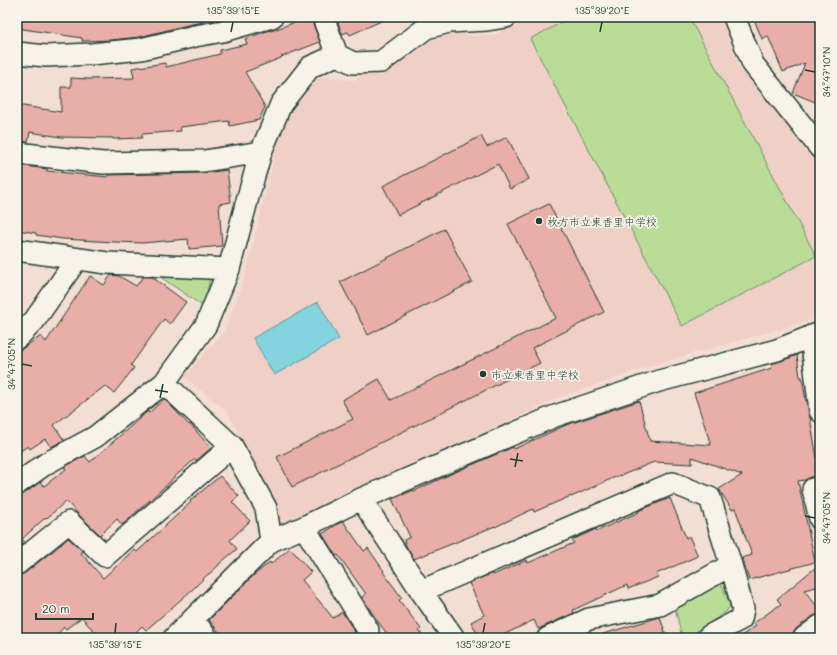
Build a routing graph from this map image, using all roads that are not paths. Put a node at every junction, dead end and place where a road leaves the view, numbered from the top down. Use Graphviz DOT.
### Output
graph roads {
  1 [pos="272,17"];
  2 [pos="323,17"];
  3 [pos="506,17"];
  4 [pos="734,17"];
  5 [pos="17,53"];
  6 [pos="337,55"];
  7 [pos="820,148"];
  8 [pos="261,152"];
  9 [pos="17,154"];
  10 [pos="17,250"];
  11 [pos="77,259"];
  12 [pos="229,269"];
  13 [pos="815,335"];
  14 [pos="17,338"];
  15 [pos="164,383"];
  16 [pos="820,411"];
  17 [pos="232,446"];
  18 [pos="17,484"];
  19 [pos="820,488"];
  20 [pos="362,499"];
  21 [pos="820,519"];
  22 [pos="304,527"];
  23 [pos="271,541"];
  24 [pos="17,564"];
  25 [pos="731,565"];
  26 [pos="421,591"];
  27 [pos="192,619"];
  28 [pos="820,626"];
  29 [pos="366,635"];
  30 [pos="174,638"];
  31 [pos="207,638"];
  32 [pos="454,638"];
  33 [pos="548,638"];
  34 [pos="708,638"];
  35 [pos="804,638"];
  1 -- 5 [label="street"];
  2 -- 6 [label="street"];
  3 -- 6 [label="street"];
  4 -- 7 [label="street"];
  6 -- 8 [label="street"];
  8 -- 9 [label="street"];
  8 -- 12 [label="street"];
  10 -- 11 [label="street"];
  11 -- 12 [label="street"];
  11 -- 14 [label="street"];
  12 -- 15 [label="street"];
  13 -- 16 [label="street"];
  13 -- 20 [label="street"];
  15 -- 17 [label="street"];
  15 -- 18 [label="street"];
  17 -- 23 [label="street"];
  17 -- 24 [label="street"];
  19 -- 21 [label="street"];
  20 -- 22 [label="street"];
  20 -- 26 [label="street"];
  22 -- 23 [label="street"];
  22 -- 29 [label="street"];
  23 -- 27 [label="street"];
  25 -- 26 [label="street"];
  25 -- 33 [label="street"];
  25 -- 34 [label="street"];
  26 -- 32 [label="street"];
  27 -- 30 [label="street"];
  27 -- 31 [label="street"];
  28 -- 35 [label="street"];
}
